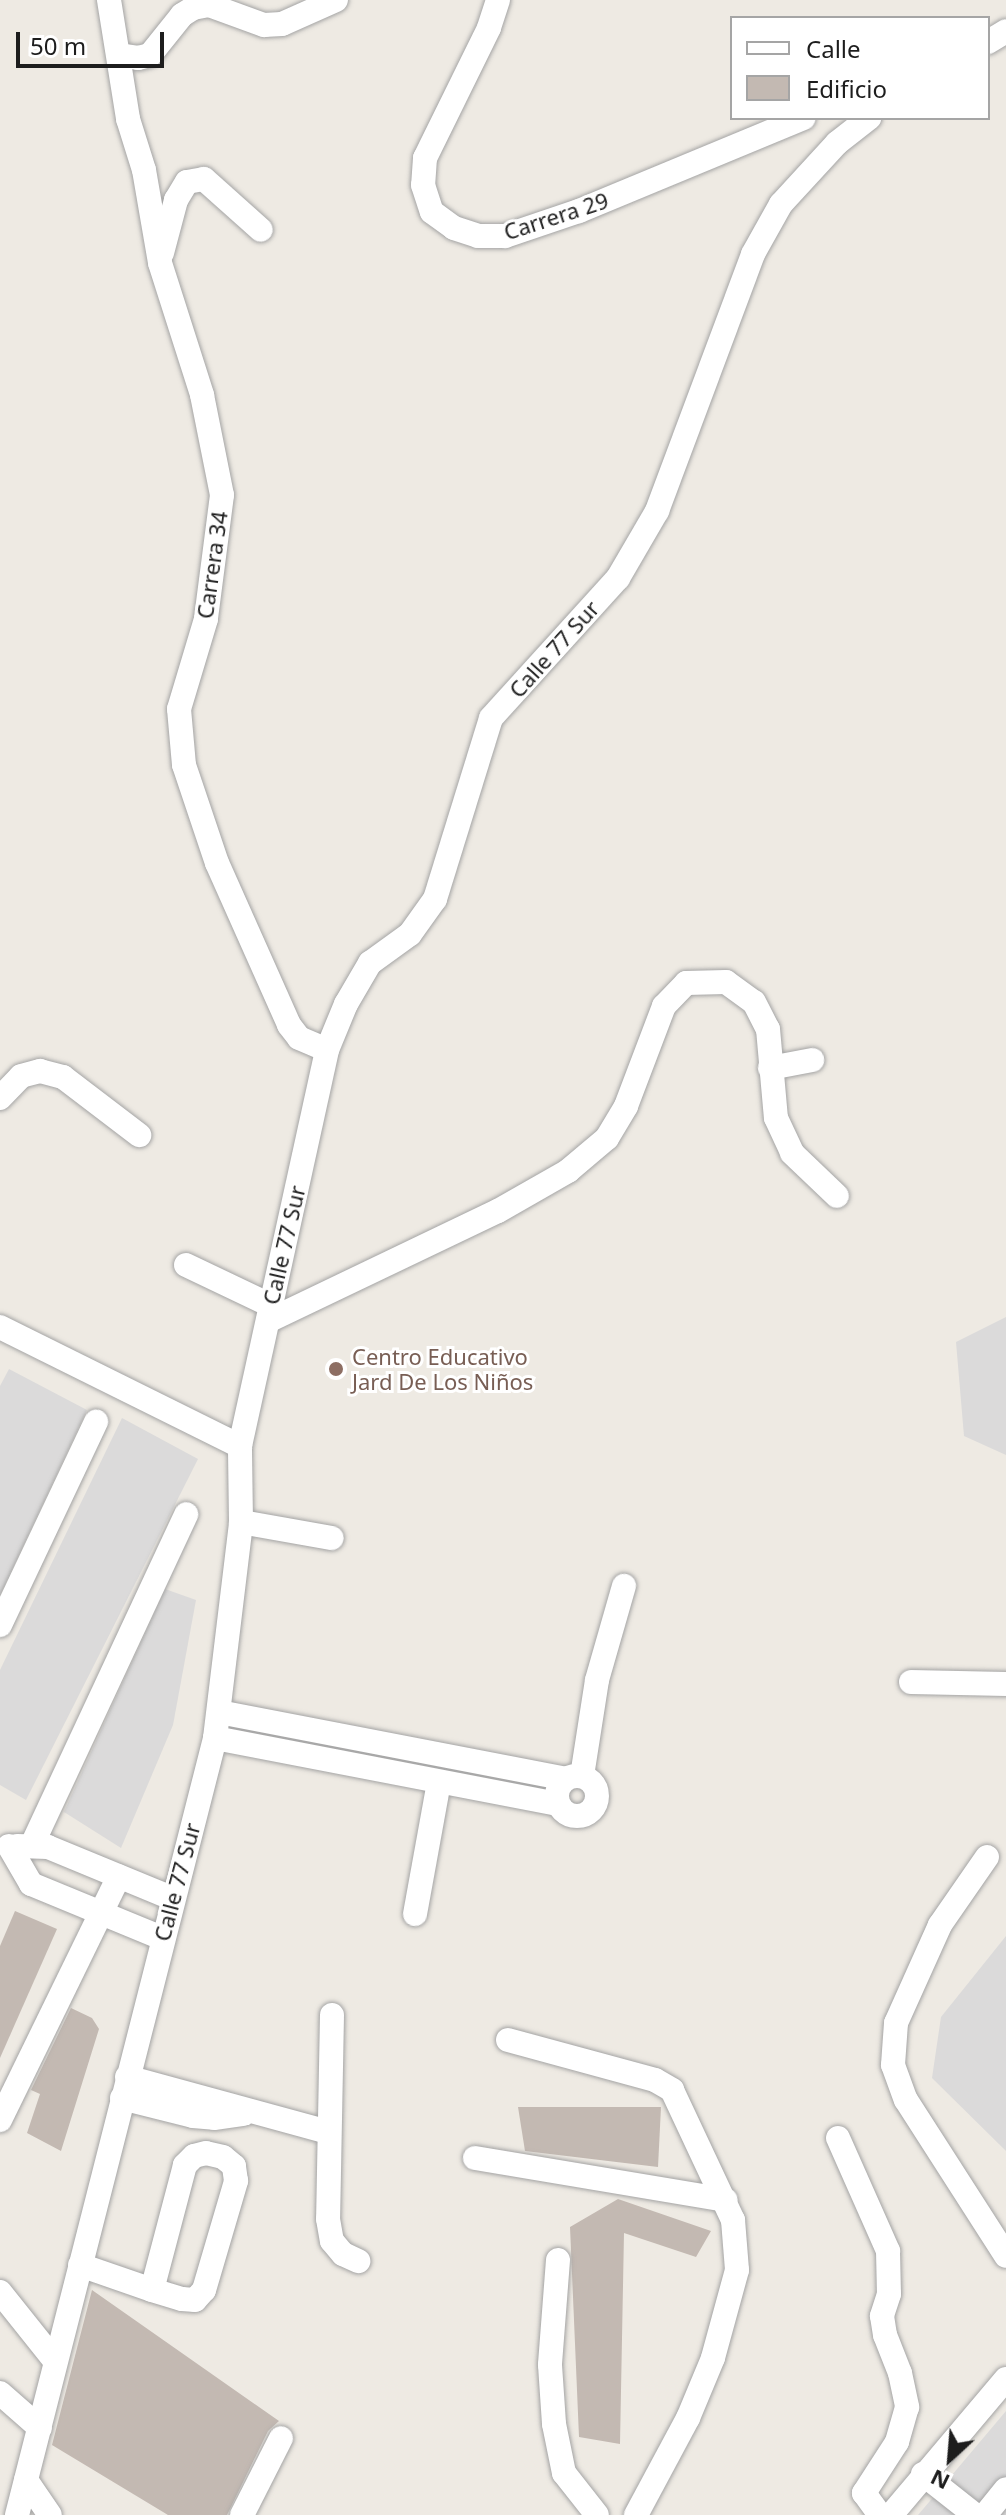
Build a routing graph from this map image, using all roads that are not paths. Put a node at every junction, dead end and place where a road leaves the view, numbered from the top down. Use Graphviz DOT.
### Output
graph roads {
  1 [pos="109,0"];
  2 [pos="336,0"];
  3 [pos="498,0"];
  4 [pos="119,55"];
  5 [pos="799,120"];
  6 [pos="866,120"];
  7 [pos="261,230"];
  8 [pos="160,263"];
  9 [pos="327,1050"];
  10 [pos="812,1060"];
  11 [pos="770,1068"];
  12 [pos="0,1098"];
  13 [pos="139,1135"];
  14 [pos="837,1196"];
  15 [pos="186,1265"];
  16 [pos="269,1313"];
  17 [pos="0,1327"];
  18 [pos="96,1422"];
  19 [pos="240,1446"];
  20 [pos="186,1514"];
  21 [pos="241,1522"];
  22 [pos="332,1538"];
  23 [pos="624,1586"];
  24 [pos="0,1625"];
  25 [pos="911,1682"];
  26 [pos="1006,1684"];
  27 [pos="219,1712"];
  28 [pos="215,1738"];
  29 [pos="574,1777"];
  30 [pos="439,1782"];
  31 [pos="558,1804"];
  32 [pos="14,1844"];
  33 [pos="987,1857"];
  34 [pos="119,1876"];
  35 [pos="172,1898"];
  36 [pos="101,1914"];
  37 [pos="415,1914"];
  38 [pos="162,1938"];
  39 [pos="332,2015"];
  40 [pos="508,2040"];
  41 [pos="124,2087"];
  42 [pos="0,2120"];
  43 [pos="328,2132"];
  44 [pos="838,2138"];
  45 [pos="475,2158"];
  46 [pos="725,2200"];
  47 [pos="1006,2256"];
  48 [pos="558,2260"];
  49 [pos="358,2261"];
  50 [pos="80,2265"];
  51 [pos="152,2290"];
  52 [pos="0,2292"];
  53 [pos="55,2361"];
  54 [pos="1006,2379"];
  55 [pos="0,2393"];
  56 [pos="40,2428"];
  57 [pos="281,2438"];
  58 [pos="923,2474"];
  59 [pos="26,2480"];
  60 [pos="1006,2489"];
  61 [pos="17,2515"];
  62 [pos="50,2515"];
  63 [pos="242,2515"];
  64 [pos="597,2515"];
  65 [pos="636,2515"];
  66 [pos="880,2515"];
  67 [pos="891,2515"];
  68 [pos="975,2515"];
  69 [pos="985,2515"];
  1 -- 4 [label="street, Carrera 34"];
  2 -- 4 [label="street"];
  3 -- 5 [label="street, Carrera 29"];
  4 -- 8 [label="street, Carrera 34"];
  6 -- 9 [label="street, Calle 77 Sur"];
  7 -- 8 [label="street"];
  8 -- 9 [label="street, Carrera 34"];
  9 -- 16 [label="street, Calle 77 Sur"];
  10 -- 11 [label="street"];
  11 -- 14 [label="street"];
  11 -- 16 [label="street"];
  12 -- 13 [label="street"];
  15 -- 16 [label="street"];
  16 -- 19 [label="street, Calle 77 Sur"];
  17 -- 19 [label="street"];
  18 -- 24 [label="street"];
  19 -- 21 [label="street, Calle 77 Sur"];
  20 -- 32 [label="street"];
  21 -- 22 [label="street"];
  21 -- 27 [label="street, Calle 77 Sur"];
  23 -- 29 [label="street"];
  25 -- 26 [label="street"];
  27 -- 28 [label="street, Calle 77 Sur"];
  27 -- 29 [label="street"];
  28 -- 30 [label="street"];
  28 -- 35 [label="street, Calle 77 Sur"];
  29 -- 31 [label="street"];
  29 -- 31 [label="street"];
  30 -- 31 [label="street"];
  30 -- 37 [label="street"];
  32 -- 34 [label="street"];
  32 -- 36 [label="street"];
  33 -- 47 [label="street"];
  34 -- 35 [label="street"];
  34 -- 36 [label="street"];
  35 -- 38 [label="street, Calle 77 Sur"];
  36 -- 38 [label="street"];
  36 -- 42 [label="street"];
  38 -- 41 [label="street, Calle 77 Sur"];
  39 -- 43 [label="street"];
  40 -- 46 [label="street"];
  41 -- 43 [label="street"];
  41 -- 50 [label="street, Calle 77 Sur"];
  43 -- 49 [label="street"];
  44 -- 66 [label="street"];
  45 -- 46 [label="street"];
  46 -- 65 [label="street"];
  48 -- 64 [label="street"];
  50 -- 51 [label="street"];
  50 -- 53 [label="street, Calle 77 Sur"];
  51 -- 51 [label="street"];
  52 -- 53 [label="street"];
  53 -- 56 [label="street, Calle 77 Sur"];
  54 -- 58 [label="street"];
  55 -- 56 [label="street"];
  56 -- 59 [label="street, Calle 77 Sur"];
  57 -- 63 [label="street"];
  58 -- 67 [label="street"];
  58 -- 68 [label="street"];
  59 -- 61 [label="street, Calle 77 Sur"];
  59 -- 62 [label="street"];
  60 -- 69 [label="street"];
}
